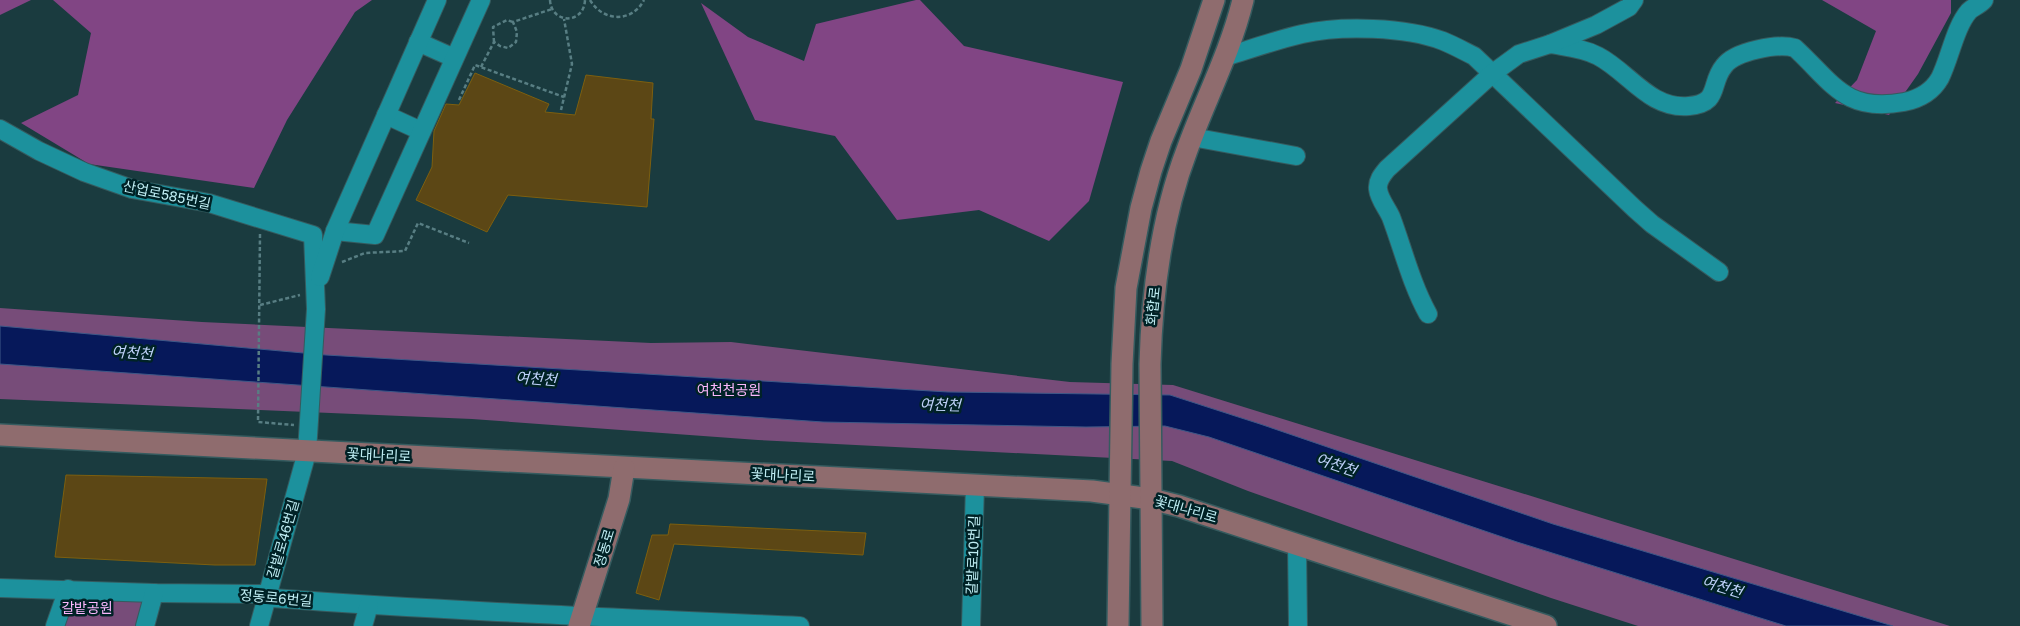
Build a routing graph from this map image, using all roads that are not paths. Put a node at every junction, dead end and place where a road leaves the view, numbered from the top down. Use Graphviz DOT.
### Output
graph roads {
  1 [pos="438,0"];
  2 [pos="481,0"];
  3 [pos="1214,0"];
  4 [pos="1243,0"];
  5 [pos="1634,0"];
  6 [pos="1984,0"];
  7 [pos="418,42"];
  8 [pos="1550,44"];
  9 [pos="1225,57"];
  10 [pos="454,58"];
  11 [pos="1493,73"];
  12 [pos="386,115"];
  13 [pos="0,129"];
  14 [pos="421,131"];
  15 [pos="1192,137"];
  16 [pos="1296,156"];
  17 [pos="335,231"];
  18 [pos="1720,272"];
  19 [pos="316,301"];
  20 [pos="1428,314"];
  21 [pos="0,435"];
  22 [pos="308,452"];
  23 [pos="624,468"];
  24 [pos="975,485"];
  25 [pos="1119,494"];
  26 [pos="1151,499"];
  27 [pos="1297,545"];
  28 [pos="0,588"];
  29 [pos="68,589"];
  30 [pos="154,593"];
  31 [pos="267,594"];
  32 [pos="369,605"];
  33 [pos="462,618"];
  34 [pos="580,622"];
  35 [pos="703,624"];
  36 [pos="55,626"];
  37 [pos="145,626"];
  38 [pos="259,626"];
  39 [pos="363,626"];
  40 [pos="800,626"];
  41 [pos="971,626"];
  42 [pos="1118,626"];
  43 [pos="1152,626"];
  44 [pos="1298,626"];
  45 [pos="1546,626"];
  1 -- 7 [label="street"];
  2 -- 10 [label="street"];
  3 -- 25 [label="main road, 화합로"];
  4 -- 9 [label="main road, 화합로"];
  5 -- 8 [label="street"];
  6 -- 8 [label="street"];
  7 -- 10 [label="street"];
  7 -- 12 [label="street"];
  8 -- 11 [label="street"];
  9 -- 11 [label="street"];
  9 -- 15 [label="main road, 화합로"];
  10 -- 14 [label="street"];
  11 -- 18 [label="street"];
  11 -- 20 [label="street"];
  12 -- 14 [label="street"];
  12 -- 17 [label="street"];
  13 -- 19 [label="street, 산업로585번길"];
  14 -- 17 [label="street"];
  15 -- 16 [label="street"];
  15 -- 26 [label="main road, 화합로"];
  17 -- 19 [label="street"];
  19 -- 22 [label="street, 갈밭로46번길"];
  21 -- 22 [label="main road, 꽃대나리로"];
  22 -- 23 [label="main road, 꽃대나리로"];
  22 -- 31 [label="street, 갈밭로46번길"];
  23 -- 24 [label="main road, 꽃대나리로"];
  23 -- 34 [label="main road, 정동로"];
  24 -- 25 [label="main road, 꽃대나리로"];
  24 -- 41 [label="street, 갈밭로10번길"];
  25 -- 26 [label="main road, 꽃대나리로"];
  25 -- 42 [label="main road, 화합로"];
  26 -- 27 [label="main road, 꽃대나리로"];
  26 -- 43 [label="main road, 화합로"];
  27 -- 44 [label="street"];
  27 -- 45 [label="main road, 꽃대나리로"];
  28 -- 29 [label="street, 정동로6번길"];
  29 -- 30 [label="street, 정동로6번길"];
  29 -- 36 [label="street"];
  30 -- 31 [label="street, 정동로6번길"];
  30 -- 37 [label="street"];
  31 -- 32 [label="street, 정동로6번길"];
  31 -- 38 [label="street, 갈밭로46번길"];
  32 -- 33 [label="street, 정동로6번길"];
  32 -- 39 [label="street"];
  33 -- 34 [label="street, 정동로6번길"];
  34 -- 35 [label="street, 정동로6번길"];
  35 -- 40 [label="street, 정동로6번길"];
}
